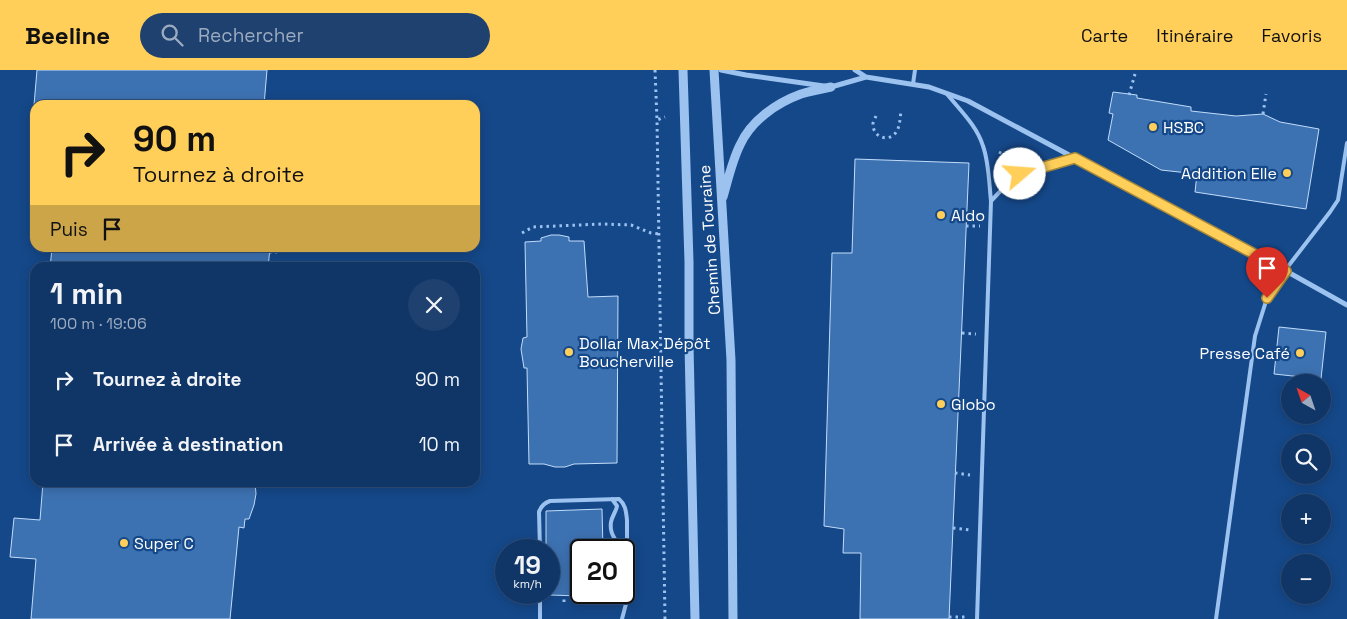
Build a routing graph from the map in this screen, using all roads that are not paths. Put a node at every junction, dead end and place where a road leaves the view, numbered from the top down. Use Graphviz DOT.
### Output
graph roads {
  1 [pos="682,70"];
  2 [pos="714,70"];
  3 [pos="721,70"];
  4 [pos="855,70"];
  5 [pos="915,70"];
  6 [pos="866,77"];
  7 [pos="913,84"];
  8 [pos="831,87"];
  9 [pos="945,92"];
  10 [pos="1347,143"];
  11 [pos="1075,158"];
  12 [pos="991,201"];
  13 [pos="721,202"];
  14 [pos="1286,271"];
  15 [pos="1347,305"];
  16 [pos="612,499"];
  17 [pos="540,539"];
  18 [pos="614,539"];
  19 [pos="627,539"];
  20 [pos="540,604"];
  21 [pos="627,604"];
  22 [pos="540,618"];
  23 [pos="622,619"];
  24 [pos="695,619"];
  25 [pos="733,619"];
  26 [pos="976,619"];
  27 [pos="1216,619"];
  1 -- 24 [label="street, Chemin de Touraine"];
  2 -- 13 [label="street, Chemin de Touraine"];
  3 -- 8 [label="street"];
  4 -- 6 [label="street"];
  5 -- 7 [label="lane"];
  6 -- 7 [label="street"];
  6 -- 8 [label="street"];
  7 -- 9 [label="street"];
  8 -- 13 [label="street"];
  9 -- 11 [label="street"];
  9 -- 12 [label="lane"];
  10 -- 14 [label="lane"];
  11 -- 12 [label="lane"];
  11 -- 14 [label="street"];
  12 -- 26 [label="lane"];
  13 -- 25 [label="street, Chemin de Touraine"];
  14 -- 15 [label="street"];
  14 -- 27 [label="lane"];
  16 -- 17 [label="lane"];
  16 -- 18 [label="lane"];
  16 -- 19 [label="lane"];
  20 -- 22 [label="lane"];
  21 -- 23 [label="lane"];
}
